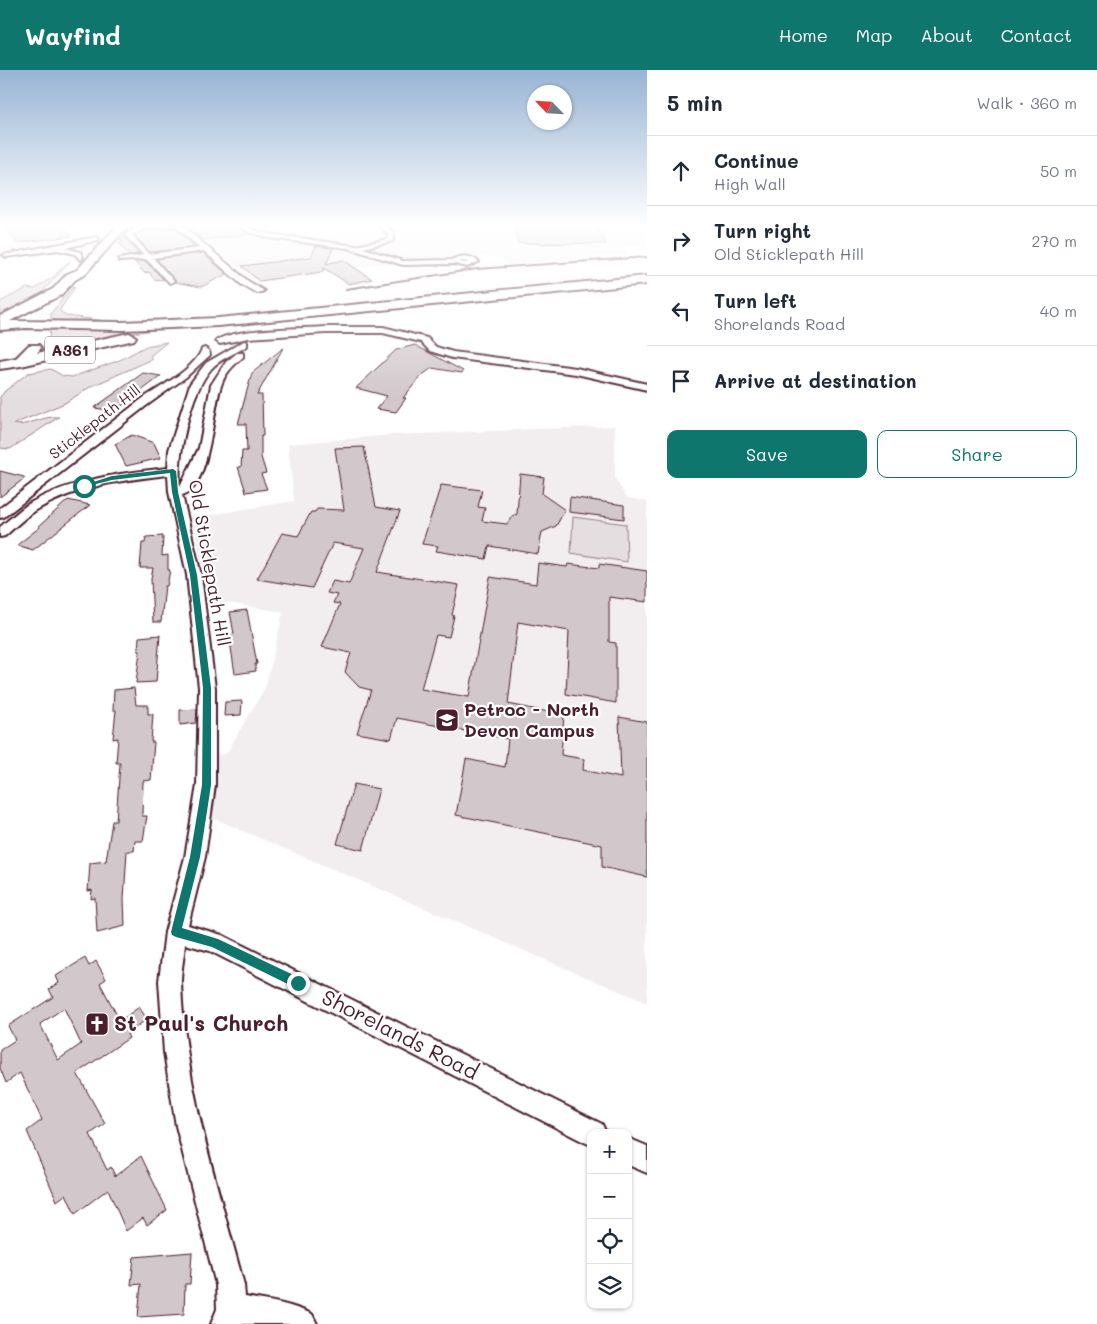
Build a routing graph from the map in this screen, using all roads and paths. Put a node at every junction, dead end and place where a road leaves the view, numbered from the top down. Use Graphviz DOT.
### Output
graph roads {
  1 [pos="66,283"];
  2 [pos="244,283"];
  3 [pos="621,283"];
  4 [pos="242,290"];
  5 [pos="57,292"];
  6 [pos="0,321"];
  7 [pos="40,325"];
  8 [pos="0,326"];
  9 [pos="181,326"];
  10 [pos="266,340"];
  11 [pos="244,344"];
  12 [pos="22,361"];
  13 [pos="0,365"];
  14 [pos="0,381"];
  15 [pos="647,388"];
  16 [pos="173,471"];
  17 [pos="175,492"];
  18 [pos="0,514"];
  19 [pos="0,532"];
  20 [pos="176,932"];
  21 [pos="587,1130"];
  22 [pos="632,1153"];
  23 [pos="647,1160"];
  24 [pos="229,1317"];
  25 [pos="302,1324"];
  1 -- 5 [label="main road"];
  2 -- 4 [label="street"];
  3 -- 9 [label="main road, A361"];
  5 -- 6 [label="main road"];
  5 -- 7 [label="main road"];
  7 -- 8 [label="main road"];
  7 -- 9 [label="main road, A361"];
  7 -- 12 [label="main road"];
  9 -- 12 [label="main road, A361"];
  10 -- 17 [label="street"];
  11 -- 16 [label="street, Old Sticklepath Hill"];
  12 -- 13 [label="main road"];
  12 -- 14 [label="main road"];
  15 -- 18 [label="street, Sticklepath Hill"];
  16 -- 17 [label="street, Old Sticklepath Hill"];
  16 -- 19 [label="street"];
  17 -- 20 [label="street, Old Sticklepath Hill"];
  20 -- 21 [label="street, Shorelands Road"];
  20 -- 24 [label="street, Old Sticklepath Hill"];
  22 -- 23 [label="street"];
  24 -- 25 [label="street"];
}
